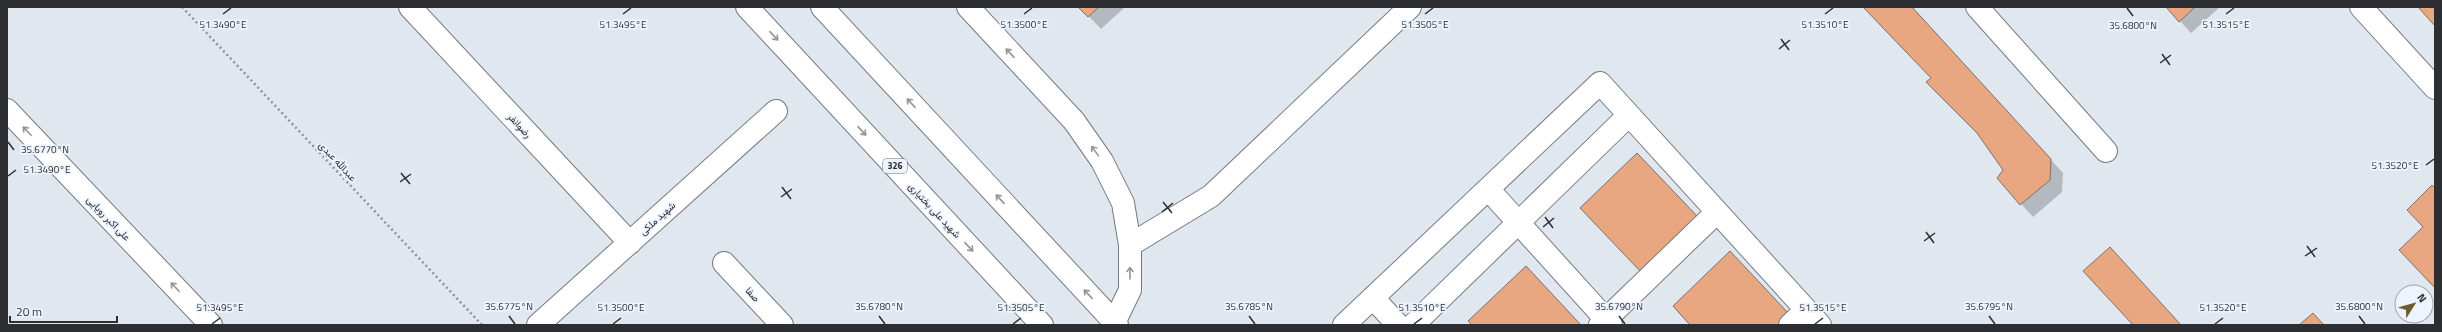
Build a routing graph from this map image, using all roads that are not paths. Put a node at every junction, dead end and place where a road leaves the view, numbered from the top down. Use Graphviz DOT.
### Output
graph roads {
  1 [pos="410,7"];
  2 [pos="747,7"];
  3 [pos="822,7"];
  4 [pos="968,7"];
  5 [pos="1410,7"];
  6 [pos="1977,7"];
  7 [pos="2361,7"];
  8 [pos="2435,88"];
  9 [pos="7,110"];
  10 [pos="776,111"];
  11 [pos="1629,115"];
  12 [pos="2106,151"];
  13 [pos="1488,189"];
  14 [pos="1717,212"];
  15 [pos="1518,223"];
  16 [pos="630,243"];
  17 [pos="1130,245"];
  18 [pos="724,263"];
  19 [pos="1373,298"];
  20 [pos="1813,318"];
  21 [pos="1606,323"];
  22 [pos="1116,324"];
  23 [pos="211,325"];
  24 [pos="538,325"];
  25 [pos="782,325"];
  26 [pos="1042,325"];
  27 [pos="1344,325"];
  28 [pos="1398,325"];
  29 [pos="1413,325"];
  30 [pos="1790,325"];
  1 -- 16 [label="street, رضوانفر"];
  2 -- 26 [label="street, شهید علی بختیاری / 326, one-way"];
  22 -- 3 [label="street, one-way"];
  17 -- 4 [label="street, one-way"];
  5 -- 17 [label="street"];
  6 -- 12 [label="street"];
  7 -- 8 [label="street"];
  23 -- 9 [label="street, علی اکبر رویایی, one-way"];
  10 -- 16 [label="street, شهید ملکی"];
  11 -- 13 [label="street"];
  11 -- 14 [label="street"];
  11 -- 15 [label="street"];
  13 -- 15 [label="street"];
  13 -- 19 [label="street"];
  14 -- 20 [label="street"];
  14 -- 21 [label="street"];
  15 -- 21 [label="street"];
  15 -- 29 [label="street"];
  16 -- 24 [label="street, شهید ملکی"];
  22 -- 17 [label="street, one-way"];
  18 -- 25 [label="street, صفا"];
  19 -- 27 [label="street"];
  19 -- 28 [label="street"];
  20 -- 30 [label="street"];
}
